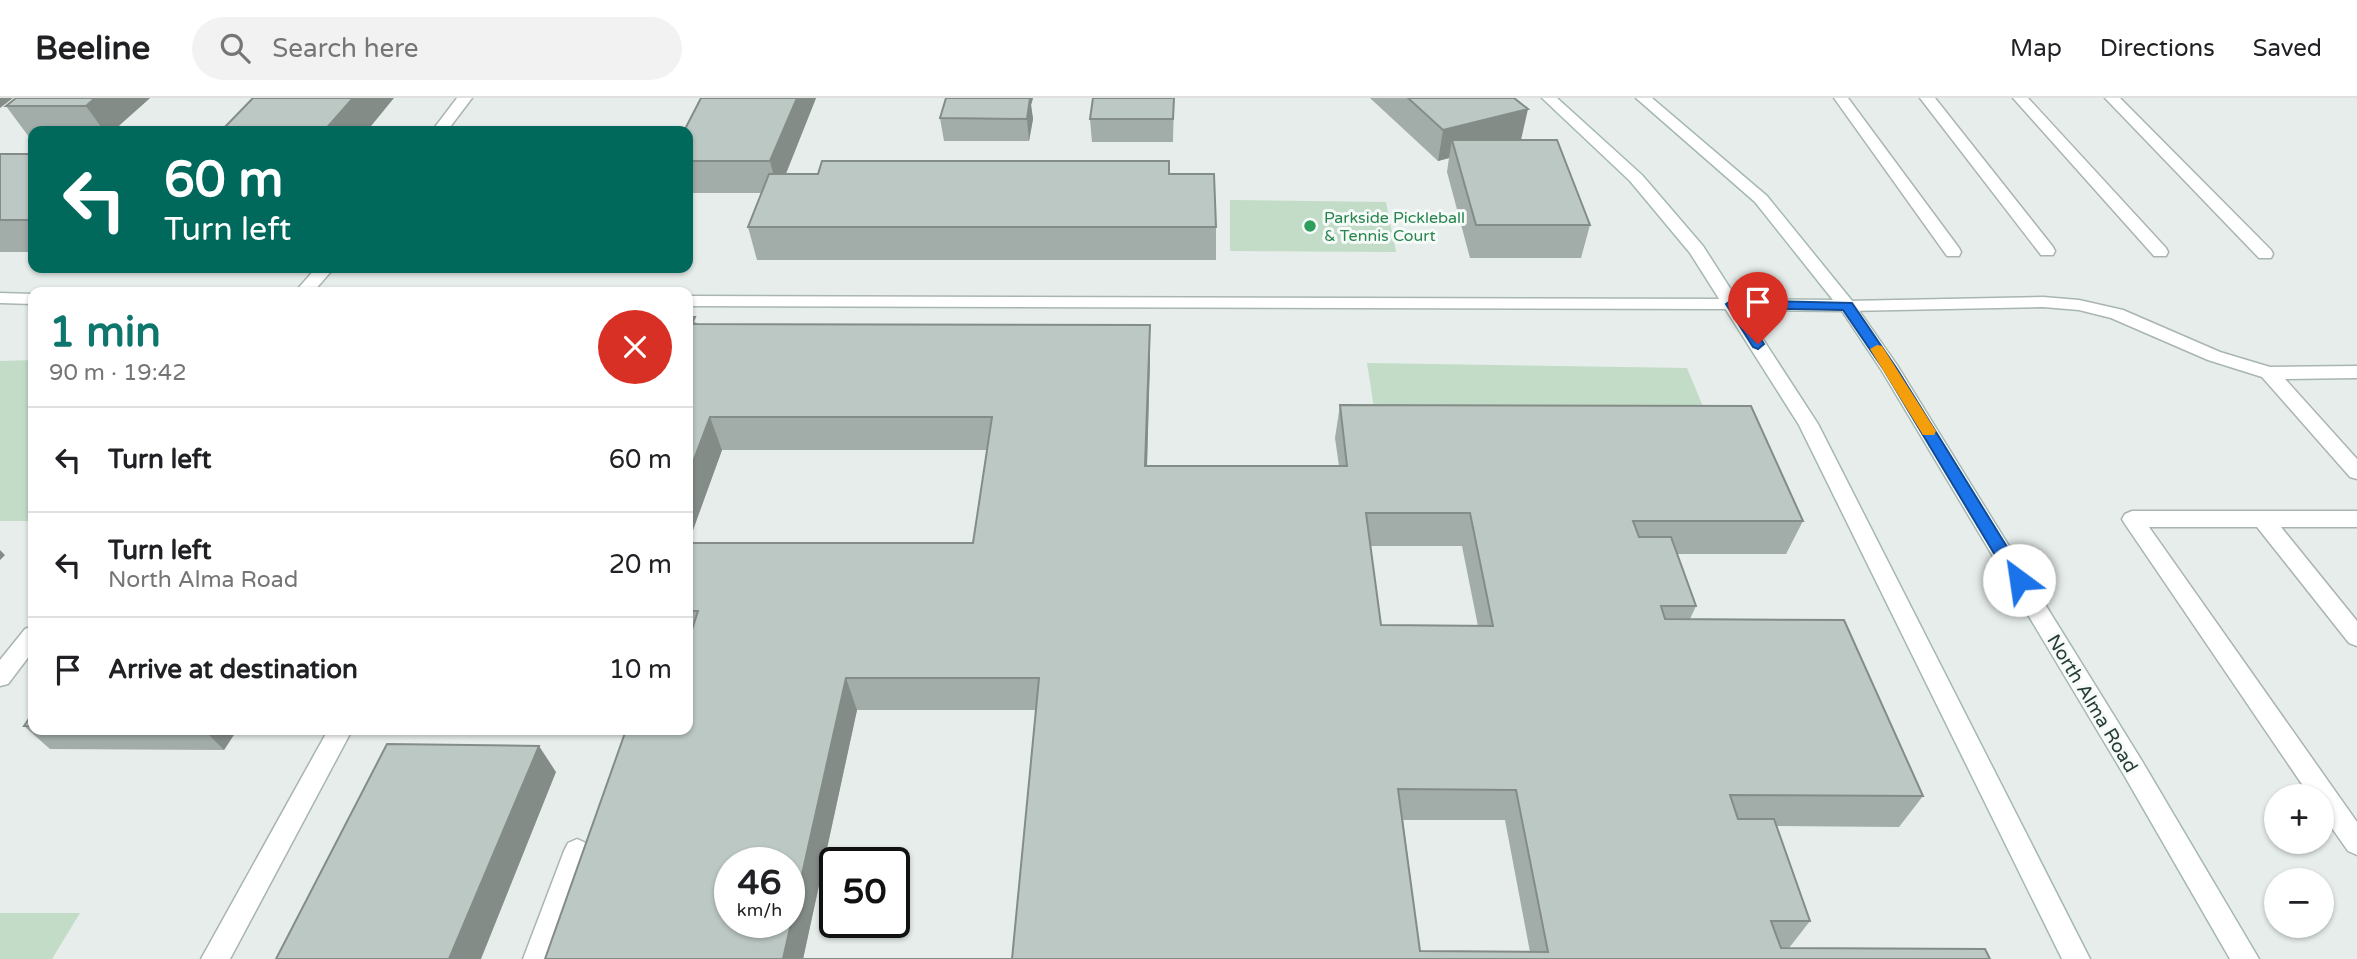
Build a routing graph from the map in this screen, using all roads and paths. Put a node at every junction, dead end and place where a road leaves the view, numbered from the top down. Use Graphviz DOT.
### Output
graph roads {
  1 [pos="465,98"];
  2 [pos="1549,98"];
  3 [pos="1643,98"];
  4 [pos="1842,98"];
  5 [pos="1927,98"];
  6 [pos="2020,98"];
  7 [pos="2112,98"];
  8 [pos="443,126"];
  9 [pos="2046,251"];
  10 [pos="1953,252"];
  11 [pos="2160,252"];
  12 [pos="2266,254"];
  13 [pos="321,273"];
  14 [pos="308,287"];
  15 [pos="0,298"];
  16 [pos="28,299"];
  17 [pos="693,301"];
  18 [pos="1732,304"];
  19 [pos="1847,306"];
  20 [pos="2357,372"];
  21 [pos="2269,373"];
  22 [pos="2357,472"];
  23 [pos="2263,519"];
  24 [pos="2357,519"];
  25 [pos="2357,637"];
  26 [pos="28,641"];
  27 [pos="0,677"];
  28 [pos="338,735"];
  29 [pos="2357,842"];
  30 [pos="577,850"];
  31 [pos="215,959"];
  32 [pos="537,959"];
  33 [pos="2076,959"];
  34 [pos="2245,959"];
  1 -- 8 [label="main road"];
  2 -- 18 [label="main road"];
  3 -- 19 [label="main road, North Alma Road"];
  4 -- 10 [label="main road"];
  5 -- 9 [label="main road"];
  6 -- 11 [label="main road"];
  7 -- 12 [label="main road"];
  13 -- 14 [label="main road"];
  15 -- 16 [label="main road"];
  17 -- 18 [label="main road"];
  18 -- 19 [label="main road"];
  18 -- 33 [label="main road"];
  19 -- 21 [label="main road"];
  19 -- 34 [label="main road, North Alma Road"];
  20 -- 21 [label="main road"];
  21 -- 22 [label="main road"];
  23 -- 24 [label="main road"];
  23 -- 25 [label="main road"];
  23 -- 29 [label="main road"];
  26 -- 27 [label="main road"];
  28 -- 31 [label="main road"];
  30 -- 32 [label="main road"];
}
